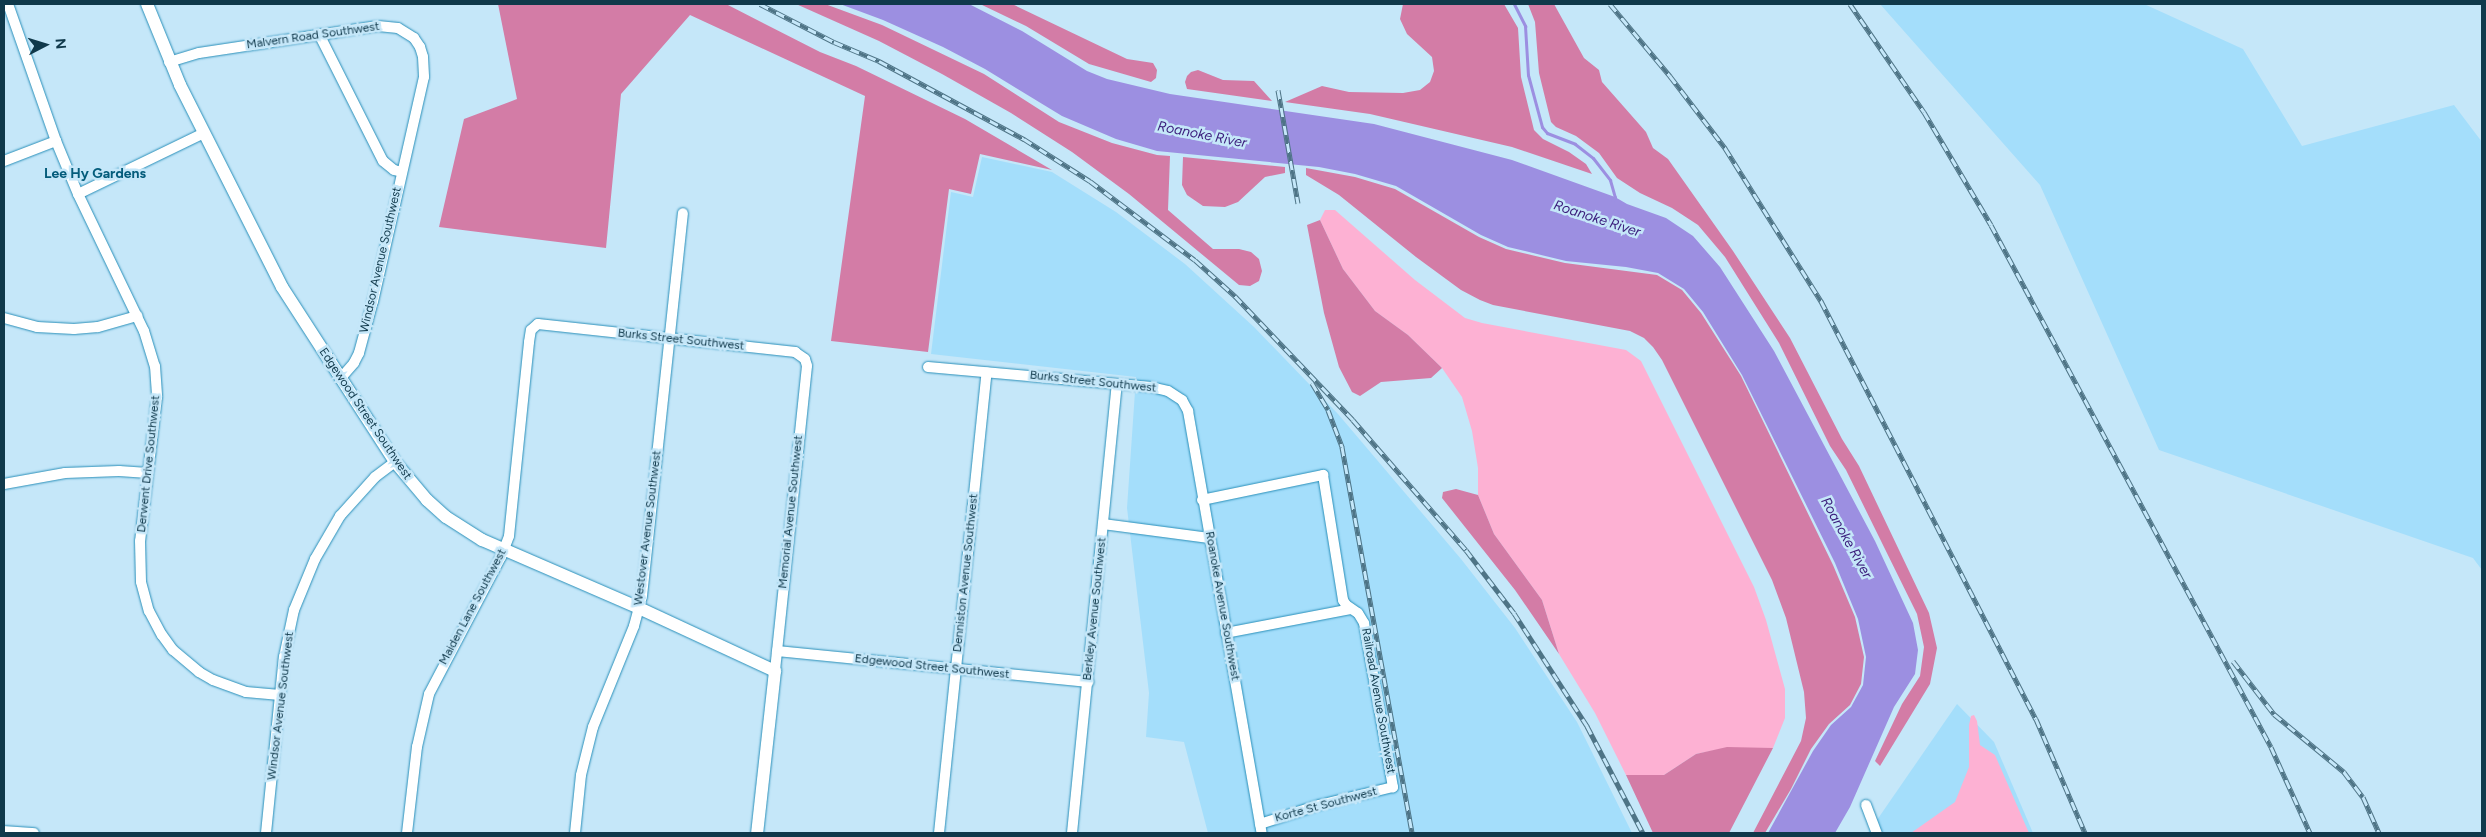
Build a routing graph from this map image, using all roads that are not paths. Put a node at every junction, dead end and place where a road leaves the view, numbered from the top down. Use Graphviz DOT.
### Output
graph roads {
  1 [pos="8,4"];
  2 [pos="147,4"];
  3 [pos="319,34"];
  4 [pos="169,62"];
  5 [pos="204,133"];
  6 [pos="410,136"];
  7 [pos="56,141"];
  8 [pos="4,161"];
  9 [pos="402,172"];
  10 [pos="78,194"];
  11 [pos="683,213"];
  12 [pos="137,316"];
  13 [pos="4,318"];
  14 [pos="600,331"];
  15 [pos="669,339"];
  16 [pos="928,367"];
  17 [pos="987,372"];
  18 [pos="806,374"];
  19 [pos="341,378"];
  20 [pos="1117,384"];
  21 [pos="395,462"];
  22 [pos="148,473"];
  23 [pos="4,484"];
  24 [pos="1202,500"];
  25 [pos="1103,524"];
  26 [pos="1209,538"];
  27 [pos="504,550"];
  28 [pos="639,608"];
  29 [pos="1351,610"];
  30 [pos="1226,633"];
  31 [pos="777,651"];
  32 [pos="956,669"];
  33 [pos="775,671"];
  34 [pos="1088,682"];
  35 [pos="280,695"];
  36 [pos="1393,787"];
  37 [pos="1866,805"];
  38 [pos="1261,828"];
  39 [pos="4,831"];
  40 [pos="34,833"];
  41 [pos="266,833"];
  42 [pos="407,833"];
  43 [pos="575,833"];
  44 [pos="757,833"];
  45 [pos="939,833"];
  46 [pos="1072,833"];
  47 [pos="1877,833"];
  1 -- 7 [label="street, Derwent Drive Southwest"];
  2 -- 4 [label="street, Edgewood Street Southwest"];
  3 -- 4 [label="street, Malvern Road Southwest"];
  3 -- 6 [label="street, Malvern Road Southwest"];
  3 -- 9 [label="street"];
  4 -- 5 [label="street, Edgewood Street Southwest"];
  5 -- 10 [label="street"];
  5 -- 19 [label="street, Edgewood Street Southwest"];
  6 -- 9 [label="street, Windsor Avenue Southwest"];
  7 -- 8 [label="street"];
  7 -- 10 [label="street, Derwent Drive Southwest"];
  9 -- 19 [label="street, Windsor Avenue Southwest"];
  10 -- 12 [label="street, Derwent Drive Southwest"];
  11 -- 15 [label="street, Westover Avenue Southwest"];
  12 -- 13 [label="street"];
  12 -- 22 [label="street, Derwent Drive Southwest"];
  14 -- 15 [label="street, Burks Street Southwest"];
  14 -- 27 [label="street, Maiden Lane Southwest"];
  15 -- 18 [label="street, Burks Street Southwest"];
  15 -- 28 [label="street, Westover Avenue Southwest"];
  16 -- 17 [label="street, Burks Street Southwest"];
  17 -- 20 [label="street, Burks Street Southwest"];
  17 -- 32 [label="street, Denniston Avenue Southwest"];
  18 -- 31 [label="street, Memorial Avenue Southwest"];
  19 -- 21 [label="street, Edgewood Street Southwest"];
  20 -- 24 [label="street, Burks Street Southwest"];
  20 -- 25 [label="street, Berkley Avenue Southwest"];
  21 -- 27 [label="street, Edgewood Street Southwest"];
  21 -- 35 [label="street, Windsor Avenue Southwest"];
  22 -- 23 [label="street"];
  22 -- 35 [label="street, Derwent Drive Southwest"];
  24 -- 26 [label="street, Roanoke Avenue Southwest"];
  24 -- 29 [label="street, Railroad Avenue Southwest"];
  25 -- 26 [label="street"];
  25 -- 34 [label="street, Berkley Avenue Southwest"];
  26 -- 30 [label="street, Roanoke Avenue Southwest"];
  27 -- 28 [label="street, Edgewood Street Southwest"];
  27 -- 42 [label="street, Maiden Lane Southwest"];
  28 -- 33 [label="street, Edgewood Street Southwest"];
  28 -- 43 [label="street, Westover Avenue Southwest"];
  29 -- 30 [label="street"];
  29 -- 36 [label="street, Railroad Avenue Southwest"];
  30 -- 38 [label="street, Roanoke Avenue Southwest"];
  31 -- 32 [label="street, Edgewood Street Southwest"];
  31 -- 33 [label="street, Memorial Avenue Southwest"];
  32 -- 34 [label="street, Edgewood Street Southwest"];
  32 -- 45 [label="street, Denniston Avenue Southwest"];
  33 -- 44 [label="street"];
  34 -- 46 [label="street, Berkley Avenue Southwest"];
  35 -- 41 [label="street, Windsor Avenue Southwest"];
  36 -- 38 [label="street, Korte St Southwest"];
  37 -- 47 [label="street"];
  39 -- 40 [label="street"];
}
